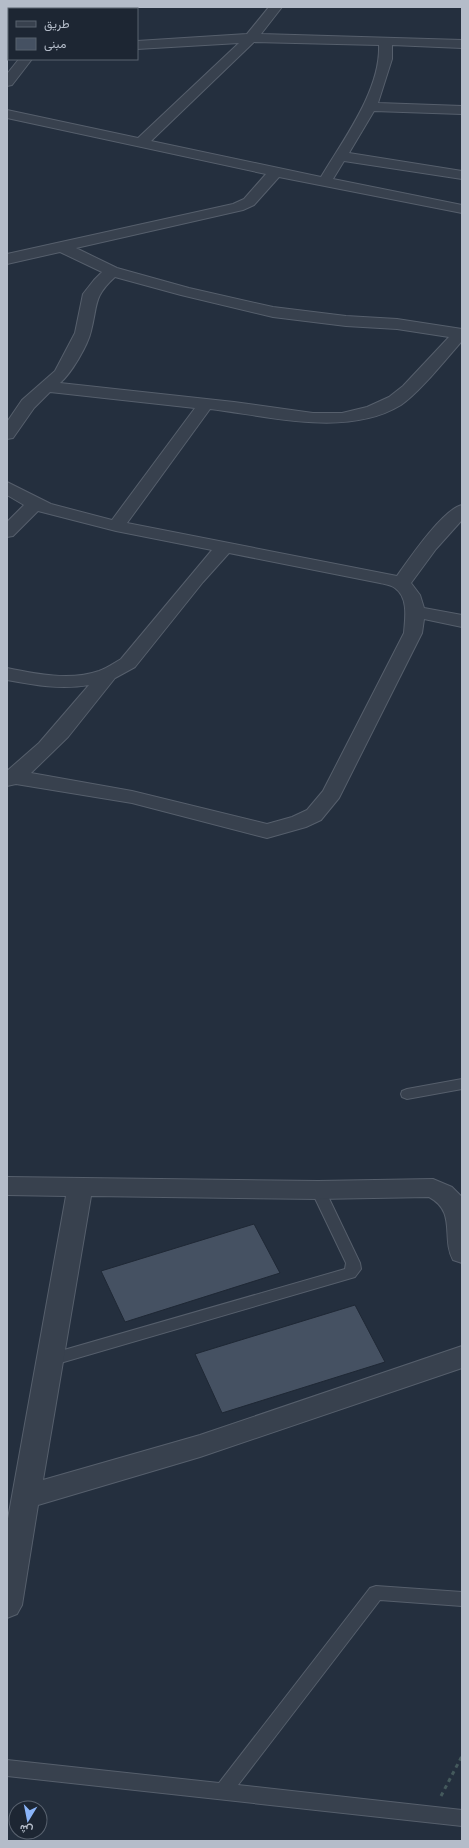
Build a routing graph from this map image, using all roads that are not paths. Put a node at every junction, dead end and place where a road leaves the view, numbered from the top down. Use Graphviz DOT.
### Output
graph roads {
  1 [pos="276,7"];
  2 [pos="251,38"];
  3 [pos="385,42"];
  4 [pos="462,44"];
  5 [pos="138,45"];
  6 [pos="25,60"];
  7 [pos="7,82"];
  8 [pos="370,107"];
  9 [pos="462,110"];
  10 [pos="7,114"];
  11 [pos="141,143"];
  12 [pos="340,156"];
  13 [pos="276,172"];
  14 [pos="462,175"];
  15 [pos="325,181"];
  16 [pos="462,209"];
  17 [pos="62,247"];
  18 [pos="7,259"];
  19 [pos="112,271"];
  20 [pos="461,334"];
  21 [pos="47,386"];
  22 [pos="206,404"];
  23 [pos="7,434"];
  24 [pos="7,487"];
  25 [pos="35,504"];
  26 [pos="462,510"];
  27 [pos="116,526"];
  28 [pos="7,532"];
  29 [pos="225,547"];
  30 [pos="402,584"];
  31 [pos="415,612"];
  32 [pos="462,621"];
  33 [pos="7,674"];
  34 [pos="108,674"];
  35 [pos="11,778"];
  36 [pos="462,1084"];
  37 [pos="407,1094"];
  38 [pos="7,1186"];
  39 [pos="80,1188"];
  40 [pos="318,1190"];
  41 [pos="462,1252"];
  42 [pos="462,1357"];
  43 [pos="50,1360"];
  44 [pos="26,1497"];
  45 [pos="462,1600"];
  46 [pos="7,1605"];
  47 [pos="7,1768"];
  48 [pos="223,1792"];
  49 [pos="462,1818"];
  1 -- 2 [label="street"];
  2 -- 3 [label="street"];
  2 -- 5 [label="street"];
  2 -- 11 [label="street"];
  3 -- 4 [label="street"];
  3 -- 8 [label="street"];
  6 -- 7 [label="street"];
  8 -- 9 [label="street"];
  8 -- 12 [label="street"];
  10 -- 11 [label="street"];
  11 -- 13 [label="street"];
  12 -- 14 [label="street"];
  12 -- 15 [label="street"];
  13 -- 15 [label="street"];
  13 -- 17 [label="street"];
  15 -- 16 [label="street"];
  17 -- 18 [label="street"];
  17 -- 19 [label="street"];
  19 -- 20 [label="street"];
  19 -- 21 [label="street"];
  20 -- 22 [label="street"];
  21 -- 22 [label="street"];
  21 -- 23 [label="street"];
  22 -- 27 [label="street"];
  24 -- 25 [label="street"];
  25 -- 27 [label="street"];
  25 -- 28 [label="street"];
  26 -- 30 [label="street"];
  27 -- 29 [label="street"];
  29 -- 30 [label="street"];
  29 -- 34 [label="street"];
  30 -- 31 [label="street"];
  31 -- 32 [label="street"];
  31 -- 35 [label="street"];
  33 -- 34 [label="street"];
  34 -- 35 [label="street"];
  36 -- 37 [label="lane"];
  38 -- 39 [label="street"];
  39 -- 40 [label="street"];
  39 -- 43 [label="street"];
  40 -- 41 [label="street"];
  40 -- 43 [label="lane"];
  42 -- 44 [label="street"];
  43 -- 44 [label="street"];
  44 -- 46 [label="street"];
  45 -- 48 [label="lane"];
  47 -- 48 [label="lane"];
  48 -- 49 [label="lane"];
}
